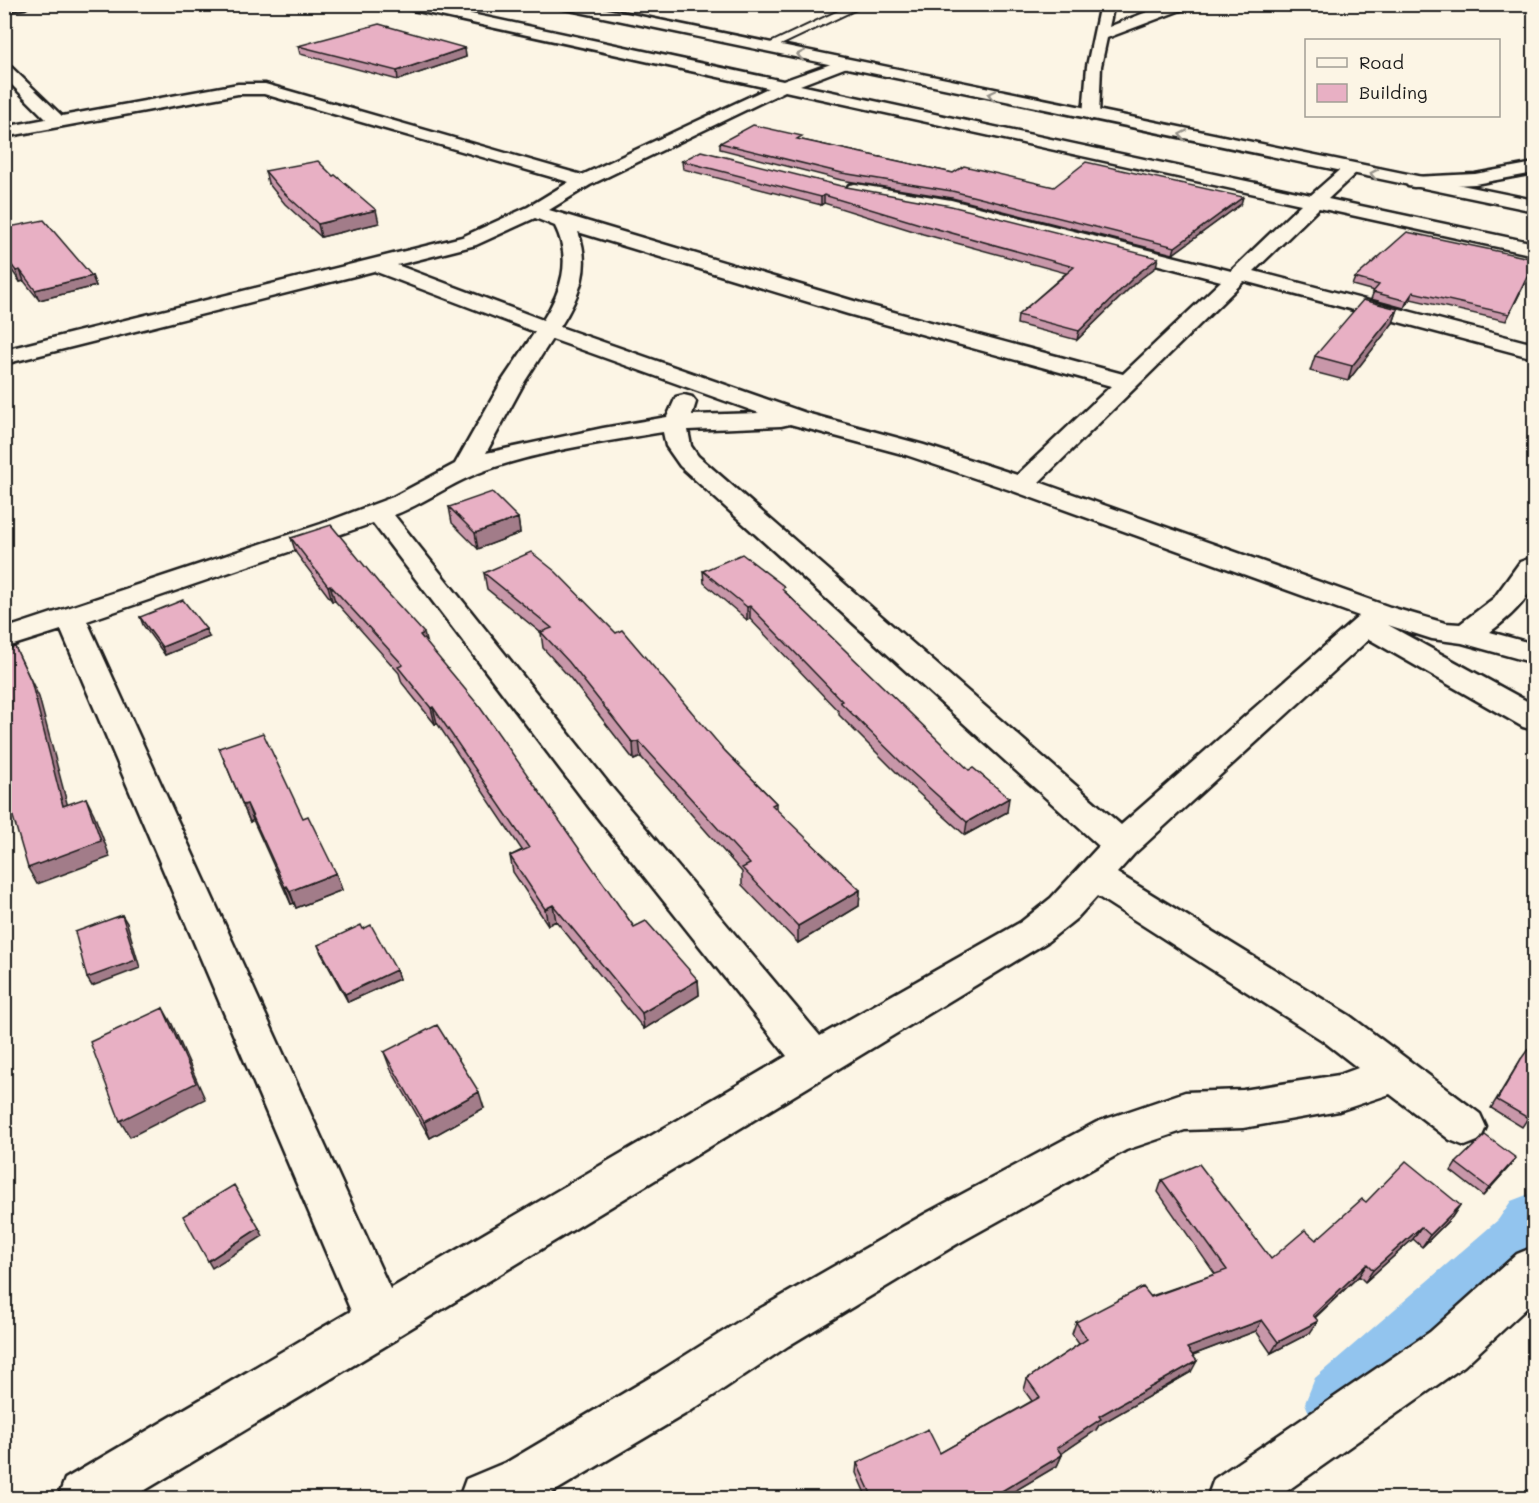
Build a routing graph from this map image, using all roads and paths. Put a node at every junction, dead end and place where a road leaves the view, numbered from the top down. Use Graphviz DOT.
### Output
graph roads {
  1 [pos="25,4"];
  2 [pos="404,4"];
  3 [pos="560,4"];
  4 [pos="862,4"];
  5 [pos="1107,4"];
  6 [pos="1191,4"];
  7 [pos="4,8"];
  8 [pos="1101,35"];
  9 [pos="766,48"];
  10 [pos="842,64"];
  11 [pos="4,68"];
  12 [pos="782,87"];
  13 [pos="1091,116"];
  14 [pos="58,122"];
  15 [pos="4,132"];
  16 [pos="667,143"];
  17 [pos="688,148"];
  18 [pos="1534,168"];
  19 [pos="1351,170"];
  20 [pos="584,181"];
  21 [pos="1414,182"];
  22 [pos="841,187"];
  23 [pos="1314,202"];
  24 [pos="1534,206"];
  25 [pos="535,210"];
  26 [pos="563,222"];
  27 [pos="1534,249"];
  28 [pos="378,265"];
  29 [pos="1238,276"];
  30 [pos="548,330"];
  31 [pos="1534,351"];
  32 [pos="4,357"];
  33 [pos="693,381"];
  34 [pos="1128,383"];
  35 [pos="797,418"];
  36 [pos="676,423"];
  37 [pos="465,469"];
  38 [pos="1022,485"];
  39 [pos="378,512"];
  40 [pos="1534,565"];
  41 [pos="71,618"];
  42 [pos="1373,619"];
  43 [pos="1464,634"];
  44 [pos="4,639"];
  45 [pos="1534,654"];
  46 [pos="1534,719"];
  47 [pos="1121,845"];
  48 [pos="1093,876"];
  49 [pos="815,1060"];
  50 [pos="1395,1074"];
  51 [pos="1465,1127"];
  52 [pos="1534,1269"];
  53 [pos="380,1322"];
  54 [pos="84,1498"];
  55 [pos="485,1498"];
  56 [pos="1233,1498"];
  1 -- 7 [label="street"];
  2 -- 12 [label="street"];
  3 -- 9 [label="street"];
  4 -- 9 [label="lane"];
  5 -- 8 [label="street"];
  6 -- 8 [label="street"];
  8 -- 13 [label="street"];
  10 -- 9 [label="street, one-way"];
  10 -- 12 [label="street"];
  13 -- 10 [label="street, one-way"];
  11 -- 14 [label="street"];
  12 -- 16 [label="street"];
  12 -- 23 [label="street"];
  19 -- 13 [label="street, one-way"];
  14 -- 15 [label="street"];
  14 -- 20 [label="street"];
  16 -- 17 [label="street"];
  16 -- 20 [label="street"];
  18 -- 21 [label="street"];
  21 -- 19 [label="street, one-way"];
  19 -- 23 [label="street"];
  20 -- 25 [label="street"];
  21 -- 24 [label="street"];
  22 -- 29 [label="street"];
  23 -- 27 [label="street"];
  23 -- 29 [label="street"];
  25 -- 26 [label="street"];
  25 -- 28 [label="street"];
  26 -- 30 [label="street"];
  26 -- 34 [label="street"];
  28 -- 30 [label="street"];
  28 -- 32 [label="street"];
  29 -- 31 [label="street"];
  29 -- 34 [label="street"];
  30 -- 33 [label="street"];
  30 -- 37 [label="street"];
  33 -- 35 [label="street"];
  33 -- 36 [label="street"];
  34 -- 38 [label="street"];
  35 -- 36 [label="street"];
  35 -- 38 [label="street"];
  36 -- 37 [label="street"];
  36 -- 47 [label="street"];
  37 -- 39 [label="street"];
  38 -- 42 [label="street"];
  39 -- 41 [label="street"];
  39 -- 49 [label="street"];
  40 -- 43 [label="street"];
  41 -- 44 [label="street"];
  41 -- 53 [label="street"];
  42 -- 43 [label="street"];
  42 -- 46 [label="street"];
  42 -- 47 [label="street"];
  43 -- 45 [label="street"];
  47 -- 48 [label="street"];
  48 -- 49 [label="street"];
  48 -- 50 [label="street"];
  49 -- 53 [label="street"];
  50 -- 51 [label="street"];
  50 -- 55 [label="street"];
  52 -- 56 [label="street"];
  53 -- 54 [label="street"];
}
